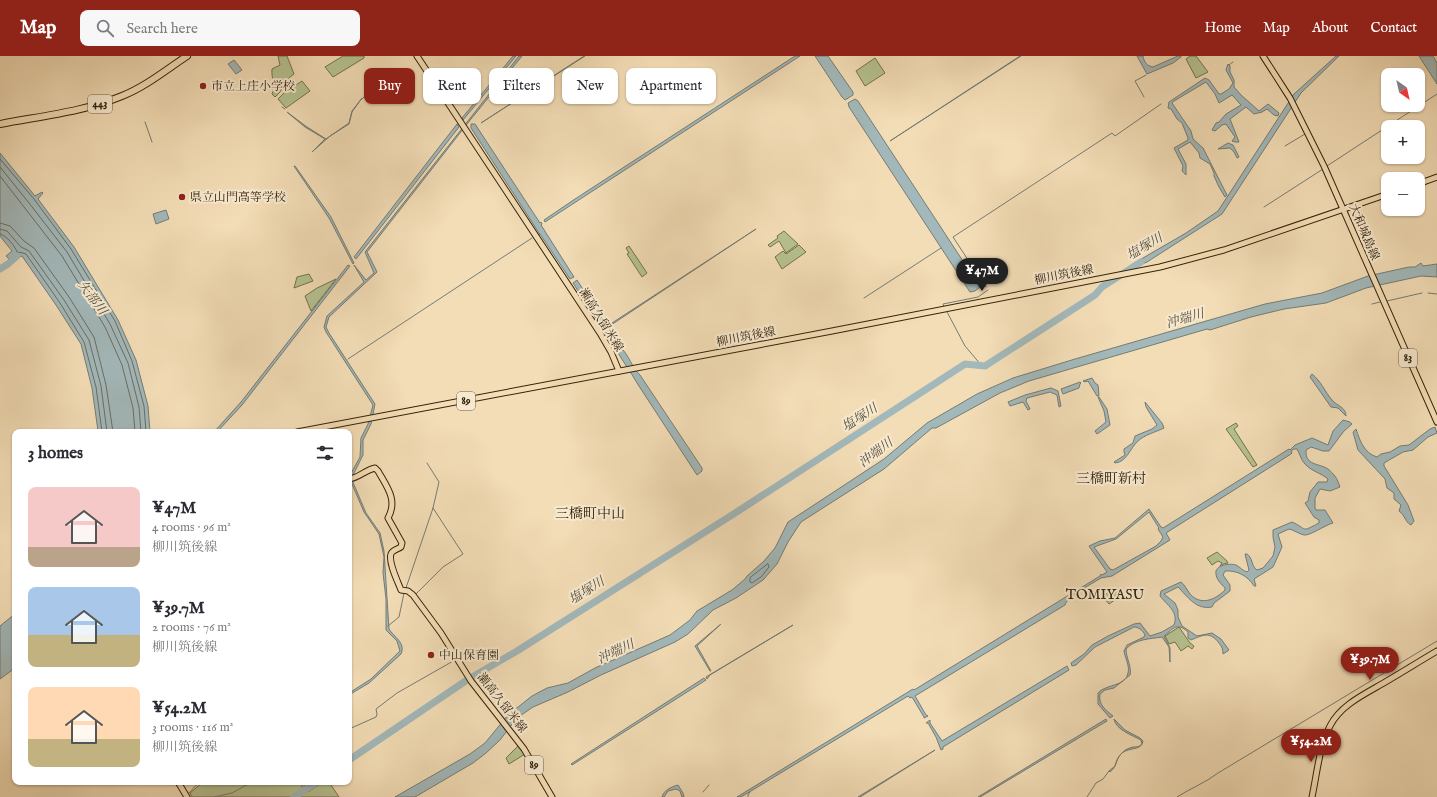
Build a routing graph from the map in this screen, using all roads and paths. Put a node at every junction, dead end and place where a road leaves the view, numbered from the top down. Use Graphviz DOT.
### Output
graph roads {
  1 [pos="187,56"];
  2 [pos="417,56"];
  3 [pos="1262,56"];
  4 [pos="1,124"];
  5 [pos="1437,177"];
  6 [pos="1425,181"];
  7 [pos="1381,196"];
  8 [pos="1343,210"];
  9 [pos="619,371"];
  10 [pos="1437,422"];
  11 [pos="322,429"];
  12 [pos="352,478"];
  13 [pos="1437,651"];
  14 [pos="180,785"];
  15 [pos="187,797"];
  16 [pos="552,797"];
  17 [pos="1312,797"];
  1 -- 4 [label="highway, 443"];
  2 -- 9 [label="main road, 瀬高久留米線"];
  3 -- 8 [label="main road, 大和城島線 / 83"];
  5 -- 6 [label="main road"];
  7 -- 8 [label="main road, 柳川筑後線"];
  8 -- 9 [label="main road, 柳川筑後線"];
  8 -- 10 [label="main road, 大和城島線 / 83"];
  9 -- 11 [label="main road, 瀬高久留米線 / 89"];
  12 -- 16 [label="main road, 瀬高久留米線 / 89"];
  13 -- 17 [label="main road"];
  14 -- 15 [label="main road"];
}
